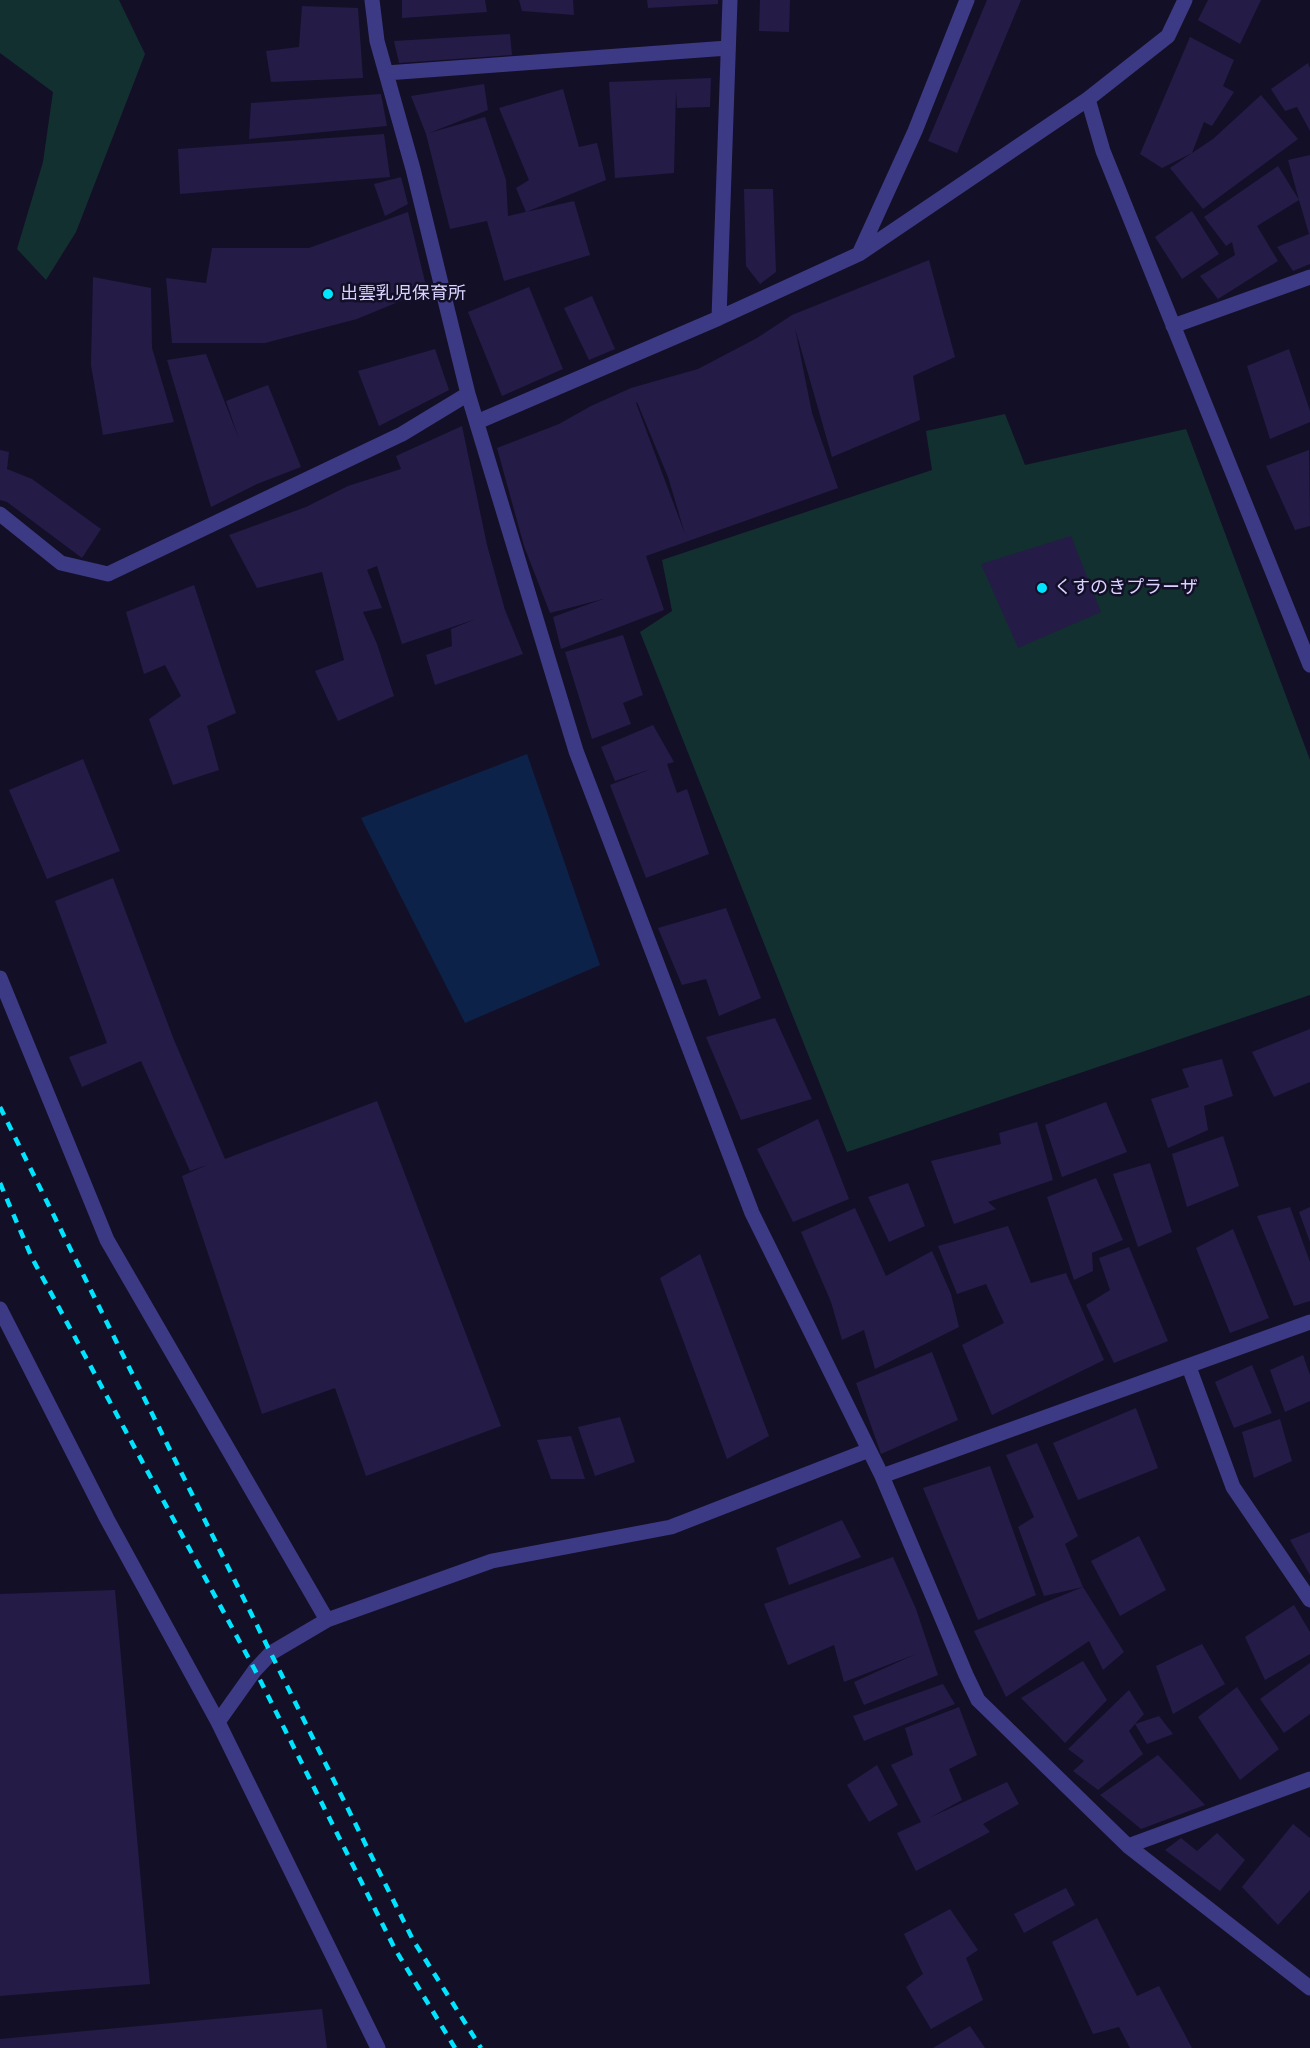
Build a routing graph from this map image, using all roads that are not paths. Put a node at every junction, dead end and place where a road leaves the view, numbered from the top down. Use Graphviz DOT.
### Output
graph roads {
  1 [pos="372,0"];
  2 [pos="730,0"];
  3 [pos="967,0"];
  4 [pos="1185,0"];
  5 [pos="728,48"];
  6 [pos="386,73"];
  7 [pos="1088,99"];
  8 [pos="859,254"];
  9 [pos="1310,277"];
  10 [pos="719,318"];
  11 [pos="1173,326"];
  12 [pos="468,394"];
  13 [pos="477,422"];
  14 [pos="0,514"];
  15 [pos="1310,665"];
  16 [pos="0,978"];
  17 [pos="0,1309"];
  18 [pos="1310,1323"];
  19 [pos="1189,1367"];
  20 [pos="869,1450"];
  21 [pos="882,1476"];
  22 [pos="1310,1600"];
  23 [pos="327,1620"];
  24 [pos="218,1722"];
  25 [pos="1310,1779"];
  26 [pos="1128,1846"];
  27 [pos="1310,1988"];
  28 [pos="378,2048"];
  1 -- 6 [label="street"];
  2 -- 5 [label="street"];
  3 -- 8 [label="street"];
  4 -- 7 [label="street"];
  5 -- 6 [label="street"];
  5 -- 10 [label="street"];
  6 -- 12 [label="street"];
  7 -- 8 [label="street"];
  7 -- 11 [label="street"];
  8 -- 10 [label="street"];
  9 -- 11 [label="street"];
  10 -- 13 [label="street"];
  11 -- 15 [label="street"];
  12 -- 13 [label="street"];
  12 -- 14 [label="street"];
  13 -- 20 [label="street"];
  16 -- 23 [label="street"];
  17 -- 24 [label="street"];
  18 -- 19 [label="street"];
  19 -- 21 [label="street"];
  19 -- 22 [label="street"];
  20 -- 21 [label="street"];
  20 -- 23 [label="street"];
  21 -- 26 [label="street"];
  23 -- 24 [label="street"];
  24 -- 28 [label="street"];
  25 -- 26 [label="street"];
  26 -- 27 [label="street"];
}
